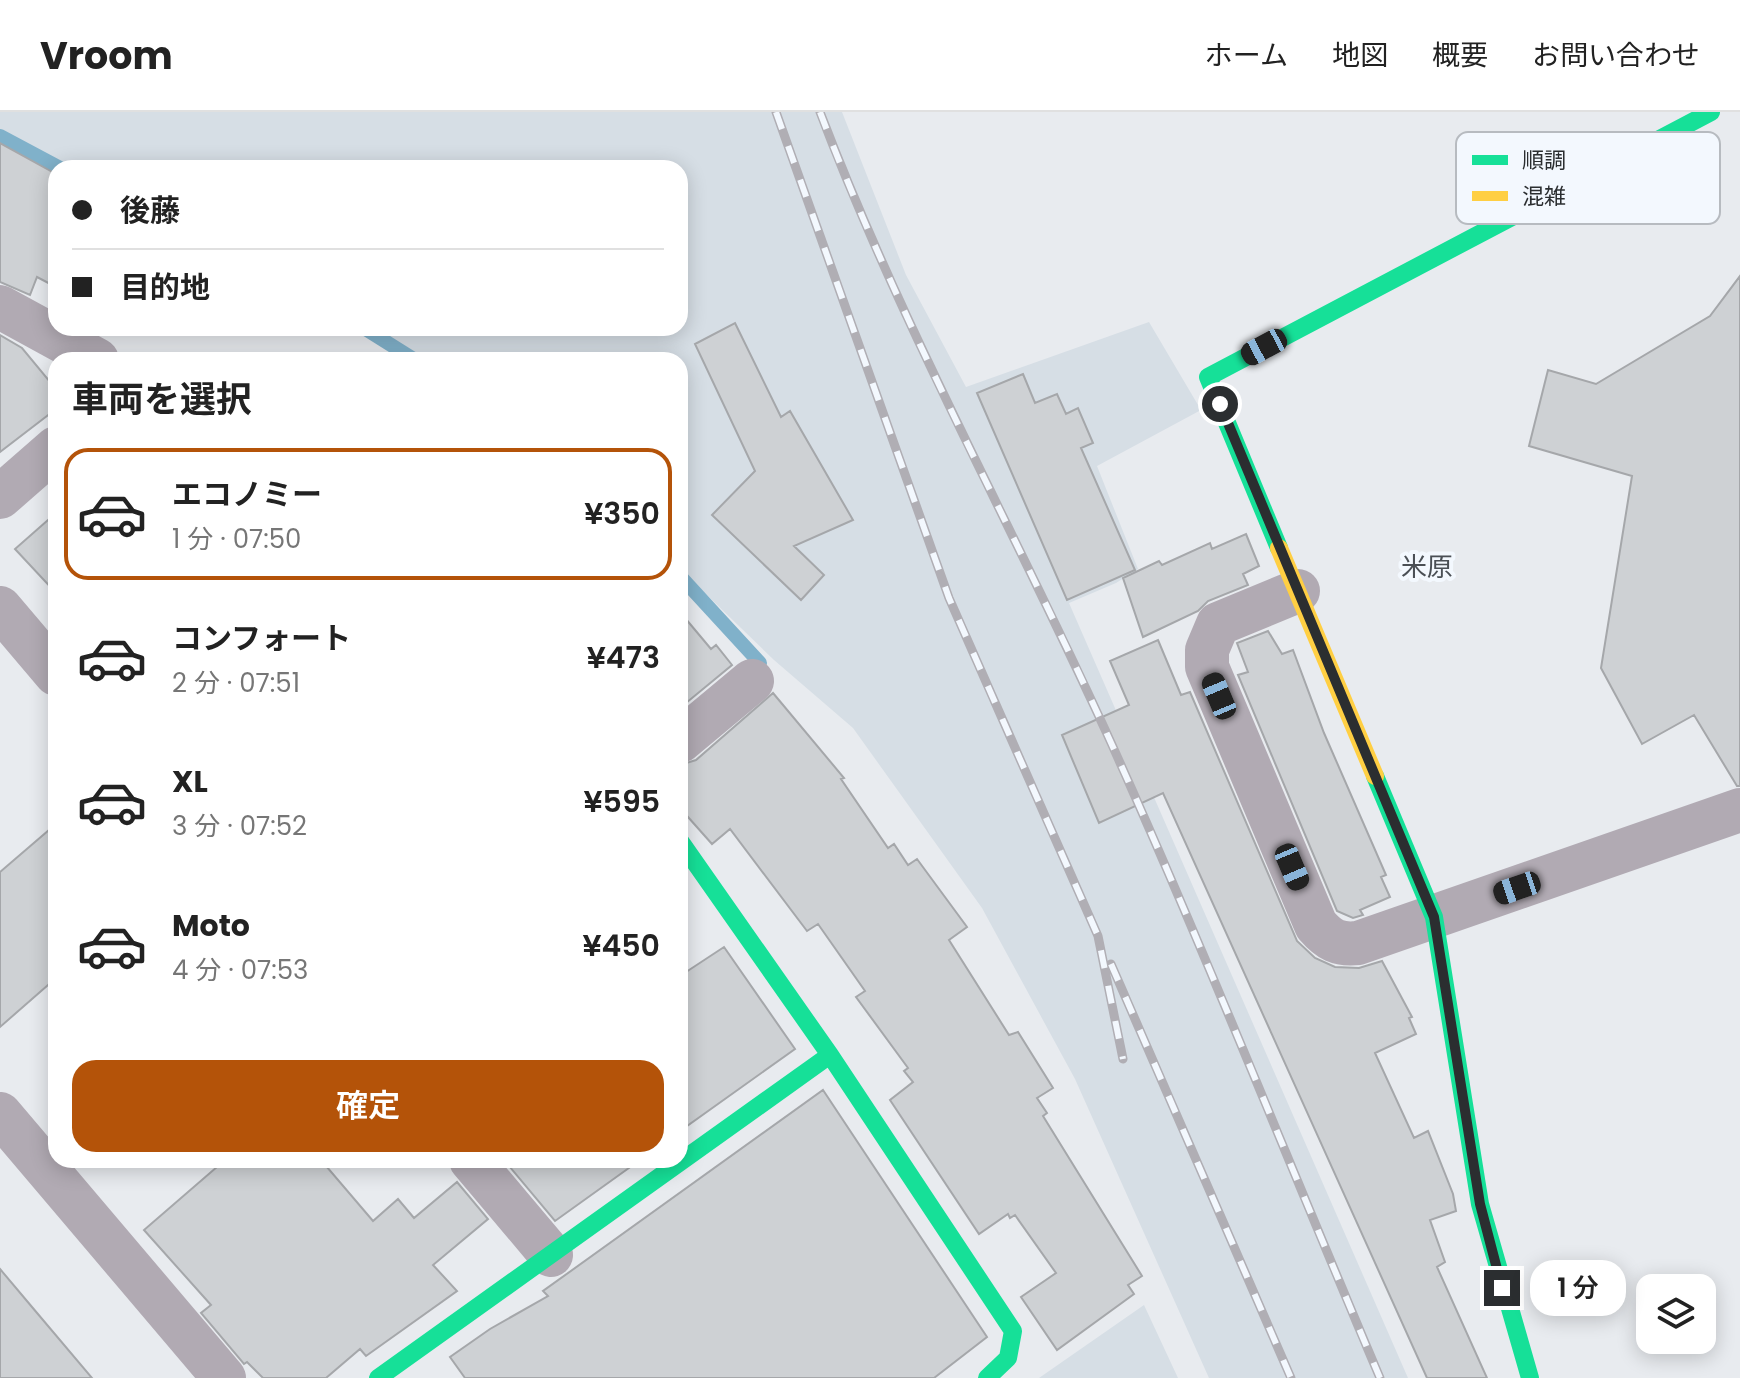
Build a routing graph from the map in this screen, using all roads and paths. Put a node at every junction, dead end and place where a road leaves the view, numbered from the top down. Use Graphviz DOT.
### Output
graph roads {
  1 [pos="1711,112"];
  2 [pos="1673,132"];
  3 [pos="1498,224"];
  4 [pos="0,307"];
  5 [pos="48,333"];
  6 [pos="53,336"];
  7 [pos="82,352"];
  8 [pos="48,455"];
  9 [pos="0,497"];
  10 [pos="1298,591"];
  11 [pos="0,608"];
  12 [pos="48,665"];
  13 [pos="752,681"];
  14 [pos="688,734"];
  15 [pos="1740,810"];
  16 [pos="688,852"];
  17 [pos="1434,917"];
  18 [pos="830,1055"];
  19 [pos="0,1114"];
  20 [pos="688,1157"];
  21 [pos="478,1168"];
  22 [pos="672,1168"];
  23 [pos="551,1255"];
  24 [pos="224,1378"];
  25 [pos="378,1378"];
  26 [pos="987,1378"];
  27 [pos="1530,1378"];
  1 -- 2 [label="street"];
  3 -- 10 [label="street"];
  4 -- 5 [label="street"];
  6 -- 7 [label="street"];
  8 -- 9 [label="street"];
  10 -- 17 [label="street"];
  10 -- 17 [label="street"];
  11 -- 12 [label="street"];
  13 -- 14 [label="street"];
  15 -- 17 [label="street"];
  16 -- 18 [label="street"];
  17 -- 27 [label="street"];
  18 -- 20 [label="street"];
  18 -- 26 [label="street"];
  19 -- 24 [label="street"];
  21 -- 23 [label="street"];
  22 -- 23 [label="street"];
  23 -- 25 [label="street"];
}
